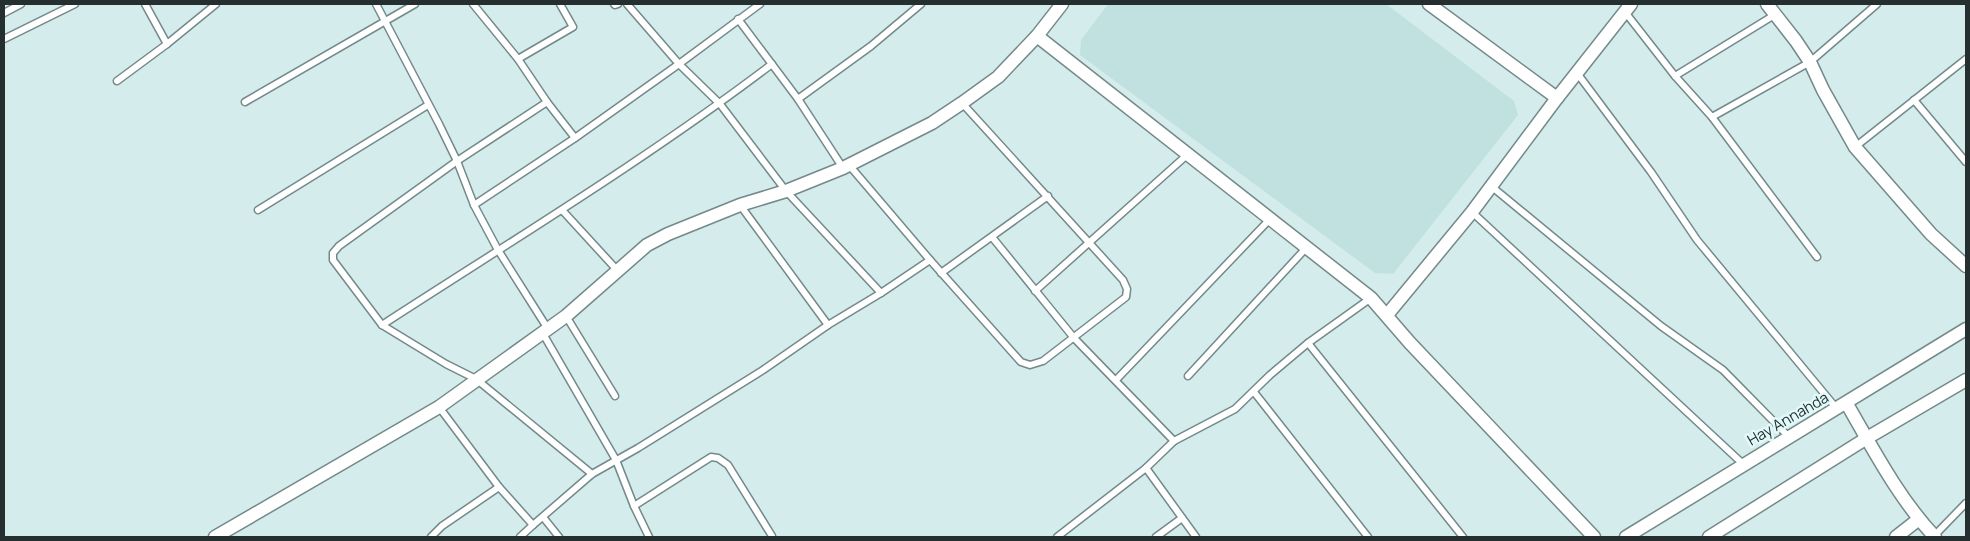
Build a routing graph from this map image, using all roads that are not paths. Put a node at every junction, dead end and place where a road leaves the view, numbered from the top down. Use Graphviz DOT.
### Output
graph roads {
  1 [pos="21,4"];
  2 [pos="75,4"];
  3 [pos="145,4"];
  4 [pos="216,4"];
  5 [pos="376,4"];
  6 [pos="414,4"];
  7 [pos="473,4"];
  8 [pos="560,4"];
  9 [pos="614,4"];
  10 [pos="618,4"];
  11 [pos="627,4"];
  12 [pos="760,4"];
  13 [pos="921,4"];
  14 [pos="1062,4"];
  15 [pos="1430,4"];
  16 [pos="1767,4"];
  17 [pos="1877,4"];
  18 [pos="1628,8"];
  19 [pos="4,13"];
  20 [pos="1776,14"];
  21 [pos="738,19"];
  22 [pos="386,21"];
  23 [pos="1038,36"];
  24 [pos="4,38"];
  25 [pos="168,44"];
  26 [pos="518,59"];
  27 [pos="1964,61"];
  28 [pos="1810,62"];
  29 [pos="679,64"];
  30 [pos="772,64"];
  31 [pos="1966,69"];
  32 [pos="1577,73"];
  33 [pos="1675,76"];
  34 [pos="117,82"];
  35 [pos="798,98"];
  36 [pos="1557,98"];
  37 [pos="1914,100"];
  38 [pos="245,102"];
  39 [pos="547,102"];
  40 [pos="962,103"];
  41 [pos="720,104"];
  42 [pos="428,105"];
  43 [pos="1712,117"];
  44 [pos="575,138"];
  45 [pos="1855,147"];
  46 [pos="1187,155"];
  47 [pos="457,161"];
  48 [pos="1966,162"];
  49 [pos="846,166"];
  50 [pos="1492,186"];
  51 [pos="786,192"];
  52 [pos="1048,196"];
  53 [pos="474,205"];
  54 [pos="740,205"];
  55 [pos="258,210"];
  56 [pos="562,210"];
  57 [pos="1472,212"];
  58 [pos="1270,220"];
  59 [pos="992,237"];
  60 [pos="1088,243"];
  61 [pos="1307,247"];
  62 [pos="498,250"];
  63 [pos="1817,257"];
  64 [pos="930,260"];
  65 [pos="1966,266"];
  66 [pos="617,270"];
  67 [pos="941,274"];
  68 [pos="1035,291"];
  69 [pos="881,293"];
  70 [pos="1371,298"];
  71 [pos="1387,315"];
  72 [pos="566,316"];
  73 [pos="828,324"];
  74 [pos="382,325"];
  75 [pos="1966,329"];
  76 [pos="545,331"];
  77 [pos="1074,338"];
  78 [pos="1308,343"];
  79 [pos="1188,376"];
  80 [pos="476,379"];
  81 [pos="1116,380"];
  82 [pos="1966,380"];
  83 [pos="1254,392"];
  84 [pos="615,396"];
  85 [pos="439,406"];
  86 [pos="1842,406"];
  87 [pos="1789,437"];
  88 [pos="1867,438"];
  89 [pos="1174,441"];
  90 [pos="616,460"];
  91 [pos="1743,464"];
  92 [pos="1146,468"];
  93 [pos="592,474"];
  94 [pos="499,487"];
  95 [pos="1966,503"];
  96 [pos="634,506"];
  97 [pos="543,517"];
  98 [pos="1182,518"];
  99 [pos="1919,519"];
  100 [pos="533,525"];
  101 [pos="772,536"];
  102 [pos="216,537"];
  103 [pos="430,537"];
  104 [pos="520,537"];
  105 [pos="559,537"];
  106 [pos="649,537"];
  107 [pos="1056,537"];
  108 [pos="1156,537"];
  109 [pos="1196,537"];
  110 [pos="1368,537"];
  111 [pos="1463,537"];
  112 [pos="1594,537"];
  113 [pos="1626,537"];
  114 [pos="1709,537"];
  115 [pos="1896,537"];
  116 [pos="1935,537"];
  1 -- 19 [label="lane"];
  2 -- 24 [label="lane"];
  3 -- 25 [label="lane"];
  4 -- 25 [label="lane"];
  5 -- 22 [label="lane"];
  6 -- 22 [label="lane"];
  7 -- 26 [label="lane"];
  8 -- 26 [label="lane"];
  9 -- 10 [label="lane"];
  11 -- 29 [label="lane"];
  12 -- 21 [label="lane"];
  13 -- 35 [label="lane"];
  14 -- 23 [label="street"];
  15 -- 36 [label="street"];
  16 -- 20 [label="street"];
  17 -- 28 [label="lane"];
  18 -- 32 [label="street"];
  18 -- 33 [label="lane"];
  20 -- 28 [label="street"];
  20 -- 33 [label="lane"];
  21 -- 29 [label="lane"];
  21 -- 30 [label="lane"];
  22 -- 38 [label="lane"];
  22 -- 42 [label="lane"];
  23 -- 40 [label="street"];
  23 -- 46 [label="street"];
  25 -- 34 [label="lane"];
  26 -- 39 [label="lane"];
  27 -- 31 [label="lane"];
  27 -- 37 [label="lane"];
  28 -- 43 [label="lane"];
  28 -- 45 [label="street"];
  29 -- 41 [label="lane"];
  29 -- 44 [label="lane"];
  30 -- 35 [label="lane"];
  30 -- 41 [label="lane"];
  32 -- 36 [label="street"];
  32 -- 86 [label="lane"];
  33 -- 43 [label="lane"];
  35 -- 49 [label="lane"];
  36 -- 50 [label="street"];
  37 -- 45 [label="lane"];
  37 -- 48 [label="lane"];
  39 -- 44 [label="lane"];
  39 -- 47 [label="lane"];
  40 -- 49 [label="street"];
  40 -- 52 [label="lane"];
  41 -- 51 [label="lane"];
  41 -- 56 [label="lane"];
  42 -- 47 [label="lane"];
  42 -- 55 [label="lane"];
  43 -- 63 [label="lane"];
  44 -- 53 [label="lane"];
  45 -- 65 [label="street"];
  46 -- 58 [label="street"];
  46 -- 60 [label="lane"];
  47 -- 53 [label="lane"];
  47 -- 74 [label="lane"];
  49 -- 51 [label="street"];
  49 -- 64 [label="lane"];
  50 -- 57 [label="street"];
  50 -- 87 [label="lane"];
  51 -- 54 [label="street"];
  51 -- 69 [label="lane"];
  52 -- 59 [label="lane"];
  52 -- 60 [label="lane"];
  53 -- 62 [label="lane"];
  54 -- 66 [label="street"];
  54 -- 73 [label="lane"];
  56 -- 62 [label="lane"];
  56 -- 66 [label="lane"];
  57 -- 71 [label="street"];
  57 -- 91 [label="lane"];
  58 -- 61 [label="street"];
  58 -- 81 [label="lane"];
  59 -- 67 [label="lane"];
  59 -- 68 [label="lane"];
  60 -- 68 [label="lane"];
  60 -- 77 [label="lane"];
  61 -- 70 [label="street"];
  61 -- 79 [label="lane"];
  62 -- 74 [label="lane"];
  62 -- 76 [label="lane"];
  64 -- 67 [label="lane"];
  64 -- 69 [label="lane"];
  66 -- 72 [label="street"];
  67 -- 77 [label="lane"];
  68 -- 77 [label="lane"];
  69 -- 73 [label="lane"];
  70 -- 71 [label="street"];
  70 -- 78 [label="lane"];
  71 -- 112 [label="street"];
  72 -- 76 [label="street"];
  72 -- 84 [label="lane"];
  73 -- 90 [label="lane"];
  74 -- 80 [label="lane"];
  75 -- 86 [label="street, Hay Annahda"];
  76 -- 80 [label="street"];
  76 -- 90 [label="lane"];
  77 -- 81 [label="lane"];
  78 -- 83 [label="lane"];
  78 -- 111 [label="lane"];
  80 -- 85 [label="street"];
  80 -- 93 [label="lane"];
  81 -- 89 [label="lane"];
  82 -- 88 [label="street"];
  83 -- 89 [label="lane"];
  83 -- 110 [label="lane"];
  85 -- 94 [label="lane"];
  85 -- 102 [label="street"];
  86 -- 87 [label="street, Hay Annahda"];
  86 -- 88 [label="street"];
  87 -- 91 [label="street, Hay Annahda"];
  88 -- 99 [label="street"];
  88 -- 114 [label="street"];
  89 -- 92 [label="lane"];
  90 -- 93 [label="lane"];
  90 -- 96 [label="lane"];
  91 -- 113 [label="street, Hay Annahda"];
  92 -- 98 [label="lane"];
  92 -- 107 [label="lane"];
  93 -- 97 [label="lane"];
  94 -- 100 [label="lane"];
  94 -- 103 [label="lane"];
  95 -- 116 [label="lane"];
  96 -- 101 [label="lane"];
  96 -- 106 [label="lane"];
  97 -- 100 [label="lane"];
  97 -- 105 [label="lane"];
  98 -- 108 [label="lane"];
  98 -- 109 [label="lane"];
  99 -- 115 [label="street"];
  99 -- 116 [label="street"];
  100 -- 104 [label="lane"];
}
